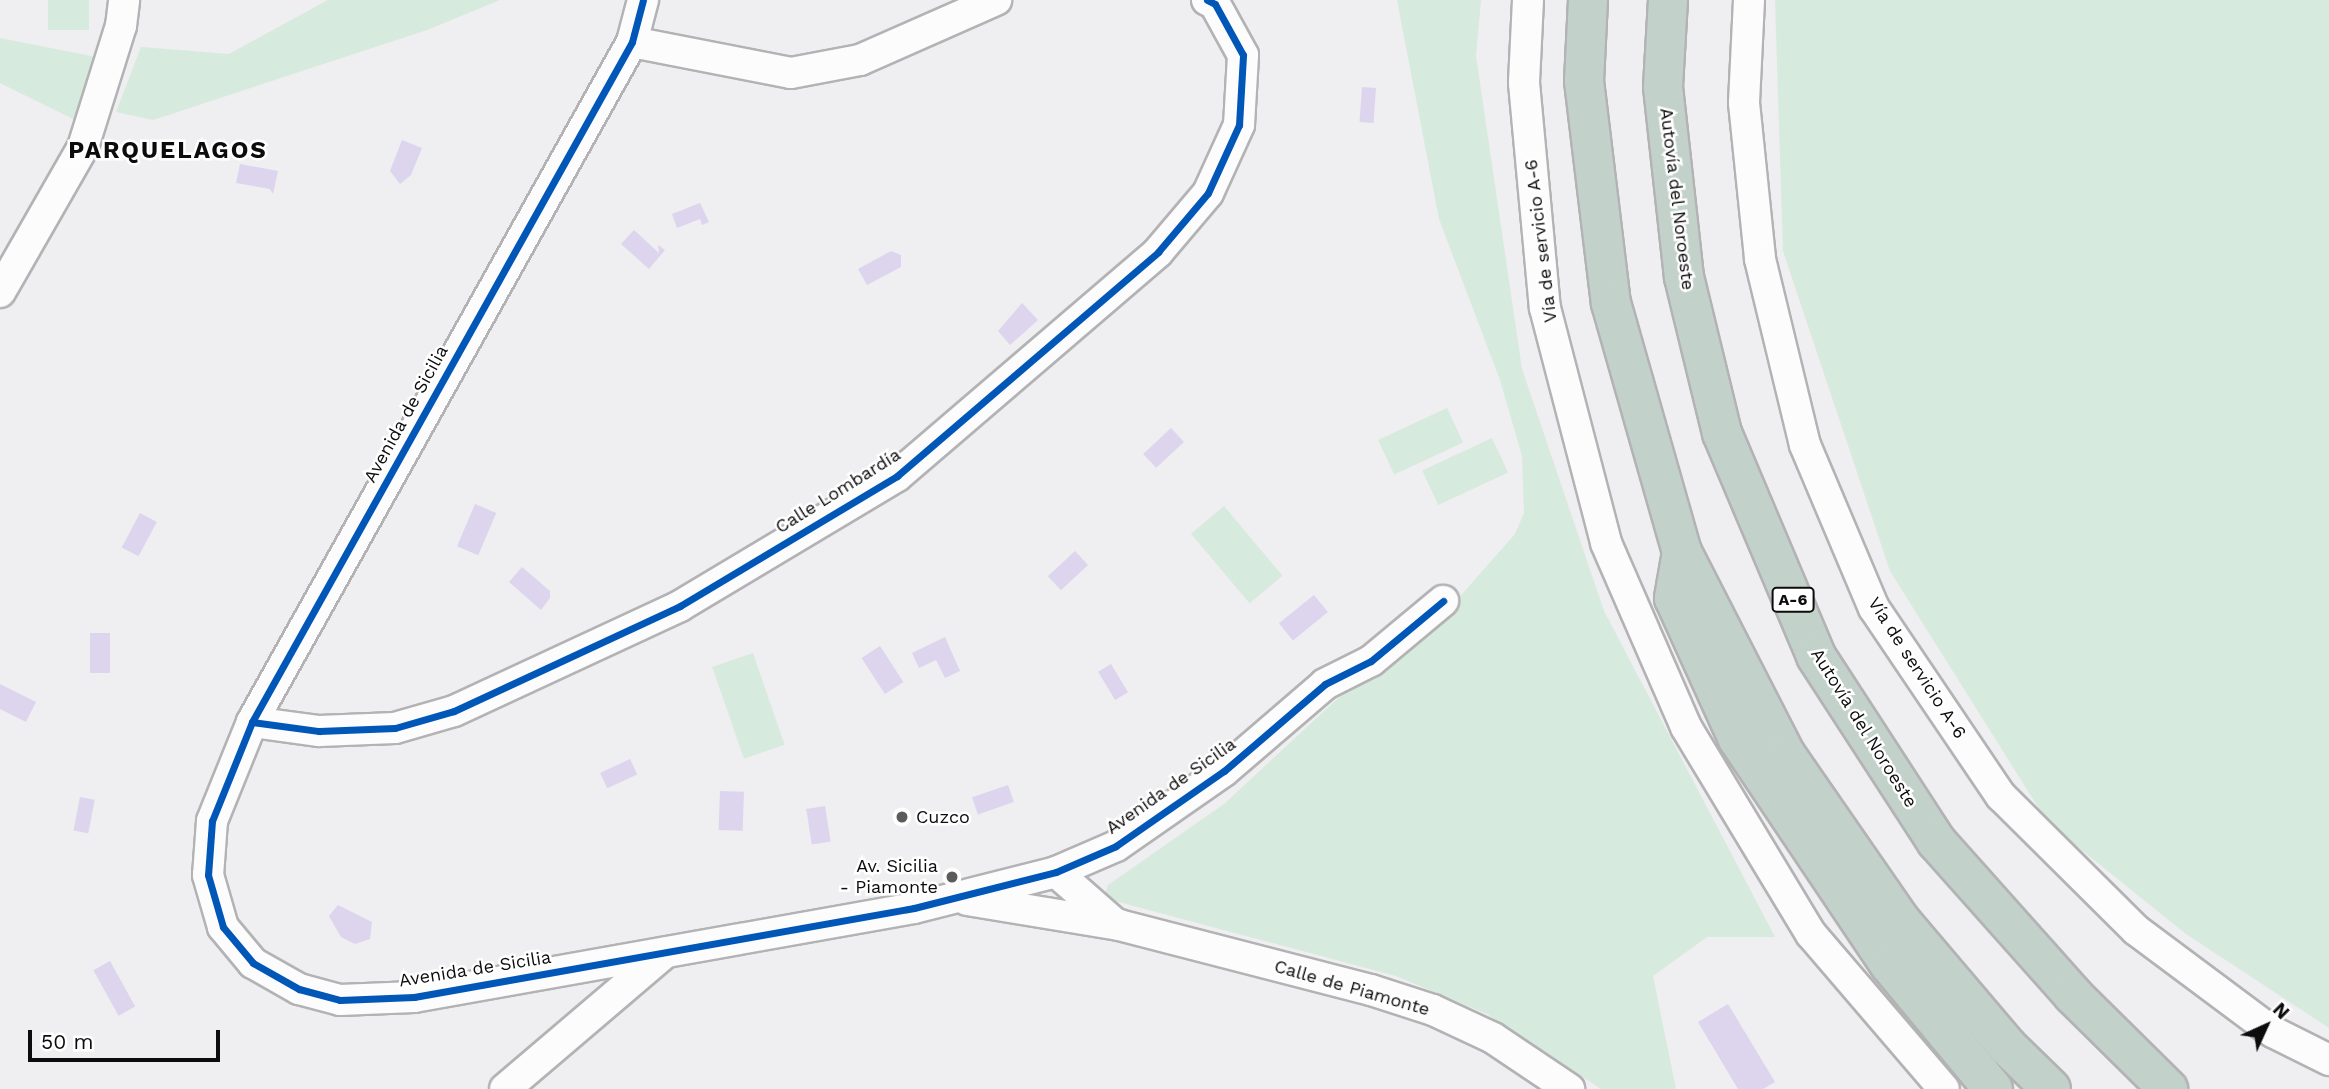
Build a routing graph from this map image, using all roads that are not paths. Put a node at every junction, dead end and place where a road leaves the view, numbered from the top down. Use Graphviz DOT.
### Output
graph roads {
  1 [pos="124,0"];
  2 [pos="643,0"];
  3 [pos="996,0"];
  4 [pos="1207,0"];
  5 [pos="1528,0"];
  6 [pos="1588,0"];
  7 [pos="1668,0"];
  8 [pos="1749,0"];
  9 [pos="632,42"];
  10 [pos="0,292"];
  11 [pos="1682,552"];
  12 [pos="1443,601"];
  13 [pos="252,722"];
  14 [pos="1056,872"];
  15 [pos="958,898"];
  16 [pos="1119,925"];
  17 [pos="665,952"];
  18 [pos="2329,1060"];
  19 [pos="505,1089"];
  20 [pos="1569,1089"];
  21 [pos="1944,1089"];
  22 [pos="1993,1089"];
  23 [pos="2051,1089"];
  24 [pos="2168,1089"];
  1 -- 10 [label="street"];
  2 -- 9 [label="street, Avenida de Sicilia"];
  3 -- 9 [label="street"];
  4 -- 13 [label="street, Calle Lombardía"];
  5 -- 21 [label="street, Vía de servicio A-6"];
  6 -- 11 [label="highway"];
  7 -- 24 [label="highway, Autovía del Noroeste / A-6"];
  8 -- 18 [label="street, Vía de servicio A-6"];
  9 -- 13 [label="street, Avenida de Sicilia"];
  11 -- 22 [label="highway"];
  11 -- 23 [label="highway"];
  12 -- 14 [label="street, Avenida de Sicilia"];
  13 -- 17 [label="street, Avenida de Sicilia"];
  14 -- 15 [label="street, Avenida de Sicilia"];
  14 -- 16 [label="street, Calle de Piamonte"];
  15 -- 16 [label="street, Calle de Piamonte"];
  15 -- 17 [label="street, Avenida de Sicilia"];
  16 -- 20 [label="street, Calle de Piamonte"];
  17 -- 19 [label="street"];
}
